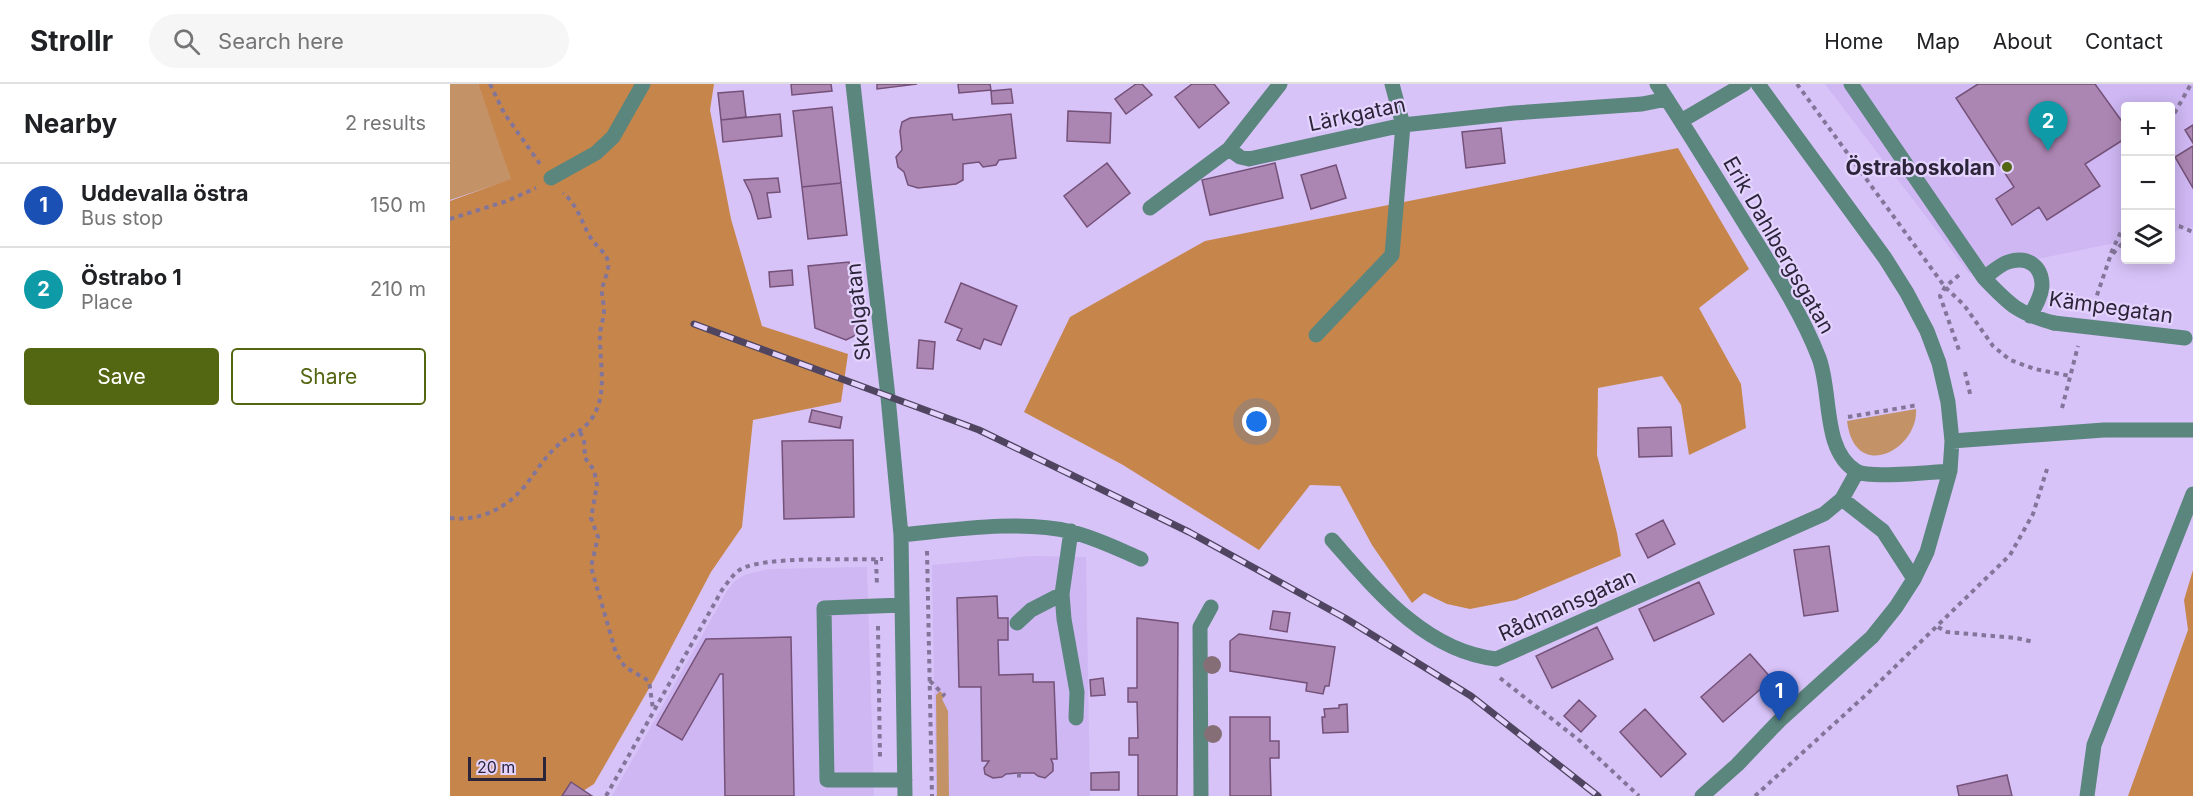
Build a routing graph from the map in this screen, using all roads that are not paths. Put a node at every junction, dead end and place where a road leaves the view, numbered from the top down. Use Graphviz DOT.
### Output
graph roads {
  1 [pos="643,84"];
  2 [pos="853,84"];
  3 [pos="1280,84"];
  4 [pos="1392,84"];
  5 [pos="1657,84"];
  6 [pos="1743,84"];
  7 [pos="1758,84"];
  8 [pos="1851,84"];
  9 [pos="1667,99"];
  10 [pos="1681,121"];
  11 [pos="1403,125"];
  12 [pos="1229,149"];
  13 [pos="551,178"];
  14 [pos="1150,208"];
  15 [pos="1984,278"];
  16 [pos="2030,316"];
  17 [pos="1316,335"];
  18 [pos="2189,339"];
  19 [pos="2193,430"];
  20 [pos="1952,441"];
  21 [pos="1950,471"];
  22 [pos="1857,472"];
  23 [pos="2193,494"];
  24 [pos="1842,499"];
  25 [pos="1071,531"];
  26 [pos="901,535"];
  27 [pos="1332,540"];
  28 [pos="1141,558"];
  29 [pos="1914,579"];
  30 [pos="1062,594"];
  31 [pos="902,605"];
  32 [pos="1211,608"];
  33 [pos="1017,623"];
  34 [pos="1076,718"];
  35 [pos="905,780"];
  36 [pos="1705,795"];
  37 [pos="905,796"];
  38 [pos="1201,796"];
  39 [pos="2087,796"];
  1 -- 13 [label="street"];
  2 -- 26 [label="street, Skolgatan"];
  3 -- 12 [label="street"];
  4 -- 11 [label="street"];
  5 -- 9 [label="street, Erik Dahlbergsgatan"];
  6 -- 10 [label="street"];
  7 -- 20 [label="street"];
  8 -- 15 [label="street, Kämpegatan"];
  9 -- 10 [label="street, Erik Dahlbergsgatan"];
  9 -- 11 [label="street, Lärkgatan"];
  10 -- 22 [label="street, Erik Dahlbergsgatan"];
  11 -- 12 [label="street, Lärkgatan"];
  11 -- 17 [label="street"];
  12 -- 14 [label="street"];
  15 -- 16 [label="street, Kämpegatan"];
  15 -- 16 [label="street"];
  16 -- 18 [label="street, Kämpegatan, bridge"];
  19 -- 20 [label="street"];
  20 -- 21 [label="street"];
  21 -- 22 [label="street"];
  21 -- 29 [label="street"];
  22 -- 24 [label="street, Rådmansgatan"];
  23 -- 39 [label="street"];
  24 -- 27 [label="street, Rådmansgatan"];
  24 -- 29 [label="street"];
  25 -- 26 [label="street"];
  25 -- 28 [label="street"];
  25 -- 30 [label="street"];
  26 -- 31 [label="street, Skolgatan"];
  29 -- 36 [label="street"];
  30 -- 33 [label="street"];
  30 -- 34 [label="street"];
  31 -- 35 [label="street, Skolgatan"];
  31 -- 35 [label="street"];
  32 -- 38 [label="street"];
  35 -- 37 [label="street, Skolgatan"];
}
